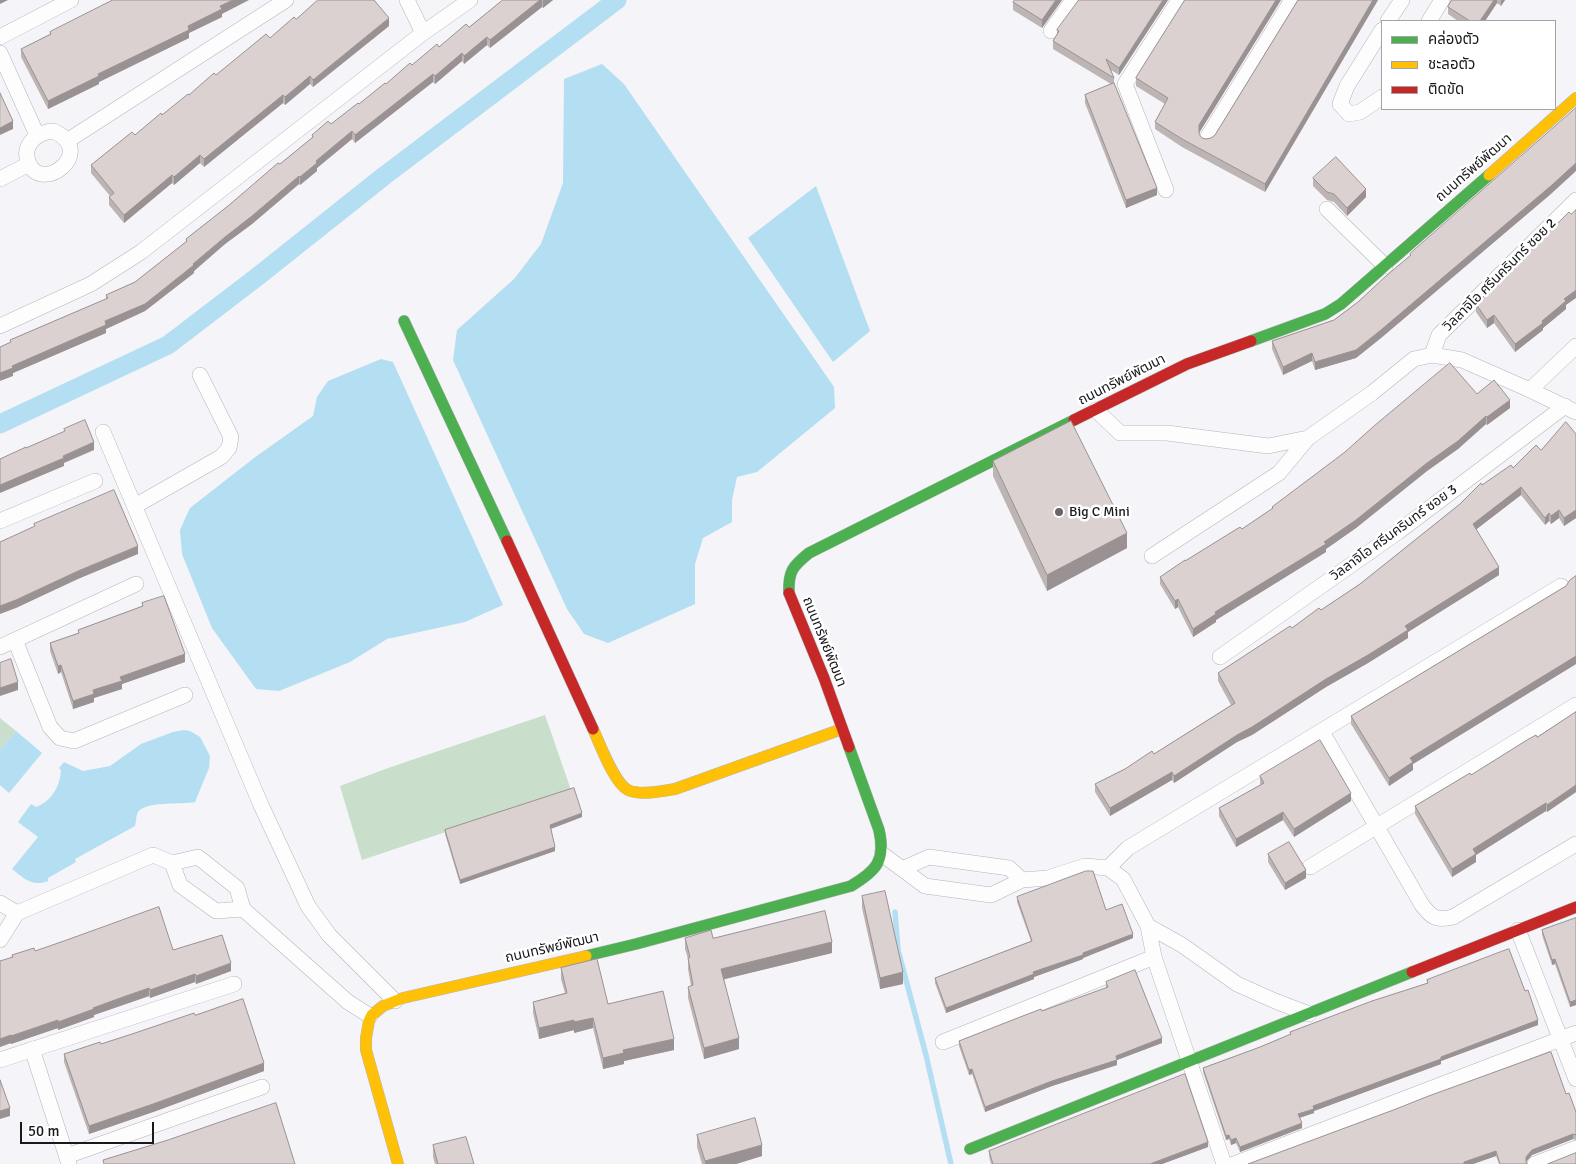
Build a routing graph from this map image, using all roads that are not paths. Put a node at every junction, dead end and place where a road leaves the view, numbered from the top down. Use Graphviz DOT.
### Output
graph roads {
  1 [pos="71,0"];
  2 [pos="286,0"];
  3 [pos="407,0"];
  4 [pos="470,0"];
  5 [pos="1073,0"];
  6 [pos="1179,0"];
  7 [pos="1292,0"];
  8 [pos="1402,0"];
  9 [pos="1442,0"];
  10 [pos="1389,20"];
  11 [pos="1430,20"];
  12 [pos="1051,31"];
  13 [pos="1381,32"];
  14 [pos="423,33"];
  15 [pos="0,37"];
  16 [pos="0,53"];
  17 [pos="1381,98"];
  18 [pos="1576,98"];
  19 [pos="37,136"];
  20 [pos="1207,138"];
  21 [pos="67,141"];
  22 [pos="29,164"];
  23 [pos="0,179"];
  24 [pos="1166,190"];
  25 [pos="1576,200"];
  26 [pos="1327,209"];
  27 [pos="1385,266"];
  28 [pos="404,321"];
  29 [pos="0,326"];
  30 [pos="1576,346"];
  31 [pos="1432,354"];
  32 [pos="200,375"];
  33 [pos="1530,390"];
  34 [pos="1570,409"];
  35 [pos="1096,410"];
  36 [pos="103,432"];
  37 [pos="1308,438"];
  38 [pos="95,480"];
  39 [pos="135,506"];
  40 [pos="0,522"];
  41 [pos="1152,556"];
  42 [pos="136,584"];
  43 [pos="1561,586"];
  44 [pos="15,640"];
  45 [pos="0,647"];
  46 [pos="1220,657"];
  47 [pos="185,695"];
  48 [pos="1576,705"];
  49 [pos="842,729"];
  50 [pos="1322,732"];
  51 [pos="1377,827"];
  52 [pos="1576,844"];
  53 [pos="882,854"];
  54 [pos="172,863"];
  55 [pos="1310,867"];
  56 [pos="902,868"];
  57 [pos="1108,868"];
  58 [pos="1022,880"];
  59 [pos="0,903"];
  60 [pos="1576,907"];
  61 [pos="243,909"];
  62 [pos="17,913"];
  63 [pos="1148,926"];
  64 [pos="1518,930"];
  65 [pos="0,940"];
  66 [pos="1154,957"];
  67 [pos="234,984"];
  68 [pos="395,1001"];
  69 [pos="1309,1014"];
  70 [pos="370,1016"];
  71 [pos="1576,1032"];
  72 [pos="1560,1038"];
  73 [pos="943,1042"];
  74 [pos="32,1049"];
  75 [pos="0,1060"];
  76 [pos="1190,1062"];
  77 [pos="1576,1079"];
  78 [pos="262,1087"];
  79 [pos="1576,1148"];
  80 [pos="970,1149"];
  81 [pos="68,1160"];
  82 [pos="398,1164"];
  83 [pos="1224,1164"];
  84 [pos="1234,1164"];
  85 [pos="1535,1164"];
  1 -- 15 [label="street"];
  2 -- 21 [label="street"];
  3 -- 14 [label="street"];
  4 -- 14 [label="street"];
  5 -- 12 [label="street"];
  6 -- 24 [label="street"];
  7 -- 20 [label="street"];
  8 -- 10 [label="street"];
  9 -- 11 [label="street"];
  13 -- 17 [label="street"];
  14 -- 29 [label="street"];
  16 -- 19 [label="street"];
  18 -- 27 [label="street, ถนนทรัพย์พัฒนา"];
  19 -- 21 [label="street"];
  19 -- 22 [label="street"];
  21 -- 22 [label="street"];
  22 -- 23 [label="street"];
  25 -- 31 [label="street, วิลลาจิโอ ศรีนครินทร์ ซอย 2"];
  26 -- 27 [label="street"];
  27 -- 35 [label="street, ถนนทรัพย์พัฒนา"];
  28 -- 49 [label="street"];
  30 -- 33 [label="street"];
  31 -- 33 [label="street"];
  31 -- 37 [label="street"];
  32 -- 39 [label="street"];
  33 -- 34 [label="street"];
  34 -- 46 [label="street, วิลลาจิโอ ศรีนครินทร์ ซอย 3"];
  35 -- 37 [label="street"];
  35 -- 49 [label="street, ถนนทรัพย์พัฒนา"];
  36 -- 39 [label="street"];
  37 -- 41 [label="street"];
  38 -- 40 [label="street"];
  39 -- 68 [label="street"];
  42 -- 44 [label="street"];
  43 -- 50 [label="street"];
  44 -- 45 [label="street"];
  44 -- 47 [label="street"];
  48 -- 51 [label="street"];
  49 -- 53 [label="street, ถนนทรัพย์พัฒนา"];
  50 -- 51 [label="street"];
  50 -- 57 [label="street"];
  51 -- 52 [label="street"];
  51 -- 55 [label="street"];
  53 -- 56 [label="street"];
  53 -- 68 [label="street, ถนนทรัพย์พัฒนา"];
  54 -- 61 [label="street"];
  54 -- 61 [label="street"];
  54 -- 62 [label="street"];
  56 -- 58 [label="street"];
  56 -- 58 [label="street"];
  57 -- 58 [label="street"];
  57 -- 63 [label="street"];
  59 -- 62 [label="street"];
  60 -- 64 [label="street"];
  61 -- 70 [label="street"];
  62 -- 65 [label="street"];
  63 -- 66 [label="street"];
  63 -- 69 [label="street"];
  64 -- 69 [label="street"];
  64 -- 72 [label="street"];
  66 -- 73 [label="street"];
  66 -- 76 [label="street"];
  67 -- 74 [label="street"];
  68 -- 70 [label="street, ถนนทรัพย์พัฒนา"];
  69 -- 76 [label="street"];
  70 -- 82 [label="street"];
  71 -- 72 [label="street"];
  72 -- 77 [label="street"];
  72 -- 84 [label="street"];
  74 -- 75 [label="street"];
  74 -- 81 [label="street"];
  76 -- 80 [label="street"];
  76 -- 83 [label="street"];
  78 -- 81 [label="street"];
  79 -- 85 [label="street"];
}
